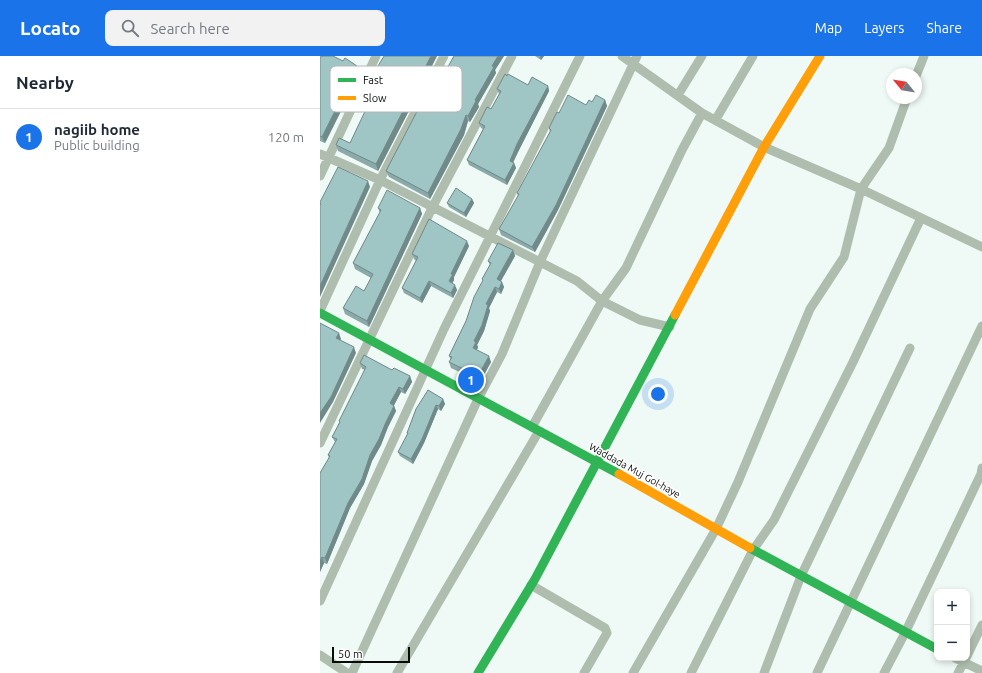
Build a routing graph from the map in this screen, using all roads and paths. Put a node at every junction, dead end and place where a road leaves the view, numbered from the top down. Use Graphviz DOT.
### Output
graph roads {
  1 [pos="376,56"];
  2 [pos="444,56"];
  3 [pos="512,56"];
  4 [pos="580,56"];
  5 [pos="622,56"];
  6 [pos="702,56"];
  7 [pos="753,56"];
  8 [pos="820,56"];
  9 [pos="924,56"];
  10 [pos="635,60"];
  11 [pos="371,66"];
  12 [pos="439,66"];
  13 [pos="919,68"];
  14 [pos="678,94"];
  15 [pos="905,104"];
  16 [pos="347,112"];
  17 [pos="415,112"];
  18 [pos="702,113"];
  19 [pos="716,119"];
  20 [pos="764,147"];
  21 [pos="324,156"];
  22 [pos="320,176"];
  23 [pos="380,180"];
  24 [pos="861,190"];
  25 [pos="432,208"];
  26 [pos="921,218"];
  27 [pos="489,237"];
  28 [pos="982,247"];
  29 [pos="540,262"];
  30 [pos="602,301"];
  31 [pos="320,312"];
  32 [pos="982,326"];
  33 [pos="670,327"];
  34 [pos="369,340"];
  35 [pos="910,348"];
  36 [pos="427,370"];
  37 [pos="478,399"];
  38 [pos="536,429"];
  39 [pos="320,443"];
  40 [pos="597,460"];
  41 [pos="982,468"];
  42 [pos="716,529"];
  43 [pos="753,550"];
  44 [pos="801,576"];
  45 [pos="531,584"];
  46 [pos="320,601"];
  47 [pos="850,602"];
  48 [pos="982,625"];
  49 [pos="906,633"];
  50 [pos="934,647"];
  51 [pos="970,650"];
  52 [pos="320,655"];
  53 [pos="965,661"];
  54 [pos="969,661"];
  55 [pos="982,671"];
  56 [pos="348,673"];
  57 [pos="352,673"];
  58 [pos="397,673"];
  59 [pos="478,673"];
  60 [pos="584,673"];
  61 [pos="633,673"];
  62 [pos="691,673"];
  63 [pos="764,673"];
  64 [pos="817,673"];
  65 [pos="884,673"];
  66 [pos="958,673"];
  1 -- 11 [label="street"];
  2 -- 12 [label="street"];
  3 -- 25 [label="street"];
  4 -- 27 [label="street"];
  5 -- 10 [label="street"];
  6 -- 14 [label="street"];
  7 -- 19 [label="street"];
  8 -- 20 [label="main road"];
  9 -- 13 [label="street"];
  10 -- 14 [label="street"];
  10 -- 29 [label="street"];
  14 -- 18 [label="street"];
  15 -- 24 [label="street"];
  16 -- 21 [label="street"];
  17 -- 23 [label="street"];
  18 -- 19 [label="street"];
  18 -- 30 [label="street"];
  19 -- 20 [label="street"];
  20 -- 24 [label="street"];
  20 -- 33 [label="main road"];
  21 -- 22 [label="street"];
  21 -- 23 [label="street"];
  23 -- 25 [label="street"];
  23 -- 31 [label="street"];
  24 -- 26 [label="street"];
  24 -- 42 [label="street"];
  25 -- 27 [label="street"];
  25 -- 34 [label="street"];
  26 -- 28 [label="street"];
  26 -- 43 [label="street"];
  27 -- 29 [label="street"];
  27 -- 36 [label="street"];
  29 -- 30 [label="street"];
  29 -- 37 [label="street"];
  30 -- 33 [label="street"];
  30 -- 38 [label="street"];
  31 -- 34 [label="main road, Waddada Muj Gol-haye"];
  32 -- 47 [label="street"];
  33 -- 40 [label="main road"];
  34 -- 36 [label="main road, Waddada Muj Gol-haye"];
  34 -- 39 [label="street"];
  35 -- 44 [label="street"];
  36 -- 37 [label="main road, Waddada Muj Gol-haye"];
  36 -- 46 [label="street"];
  37 -- 38 [label="main road, Waddada Muj Gol-haye"];
  37 -- 57 [label="street"];
  38 -- 40 [label="main road, Waddada Muj Gol-haye"];
  38 -- 58 [label="street"];
  40 -- 42 [label="main road, Waddada Muj Gol-haye"];
  40 -- 45 [label="main road"];
  41 -- 49 [label="street"];
  42 -- 43 [label="main road, Waddada Muj Gol-haye"];
  42 -- 61 [label="street"];
  43 -- 44 [label="main road, Waddada Muj Gol-haye"];
  43 -- 62 [label="street"];
  44 -- 47 [label="main road, Waddada Muj Gol-haye"];
  44 -- 63 [label="street"];
  45 -- 59 [label="main road"];
  45 -- 60 [label="street"];
  47 -- 49 [label="main road, Waddada Muj Gol-haye"];
  47 -- 64 [label="street"];
  48 -- 51 [label="street"];
  49 -- 50 [label="main road, Waddada Muj Gol-haye"];
  49 -- 65 [label="street"];
  52 -- 56 [label="street"];
  53 -- 66 [label="street"];
  54 -- 55 [label="street"];
}
